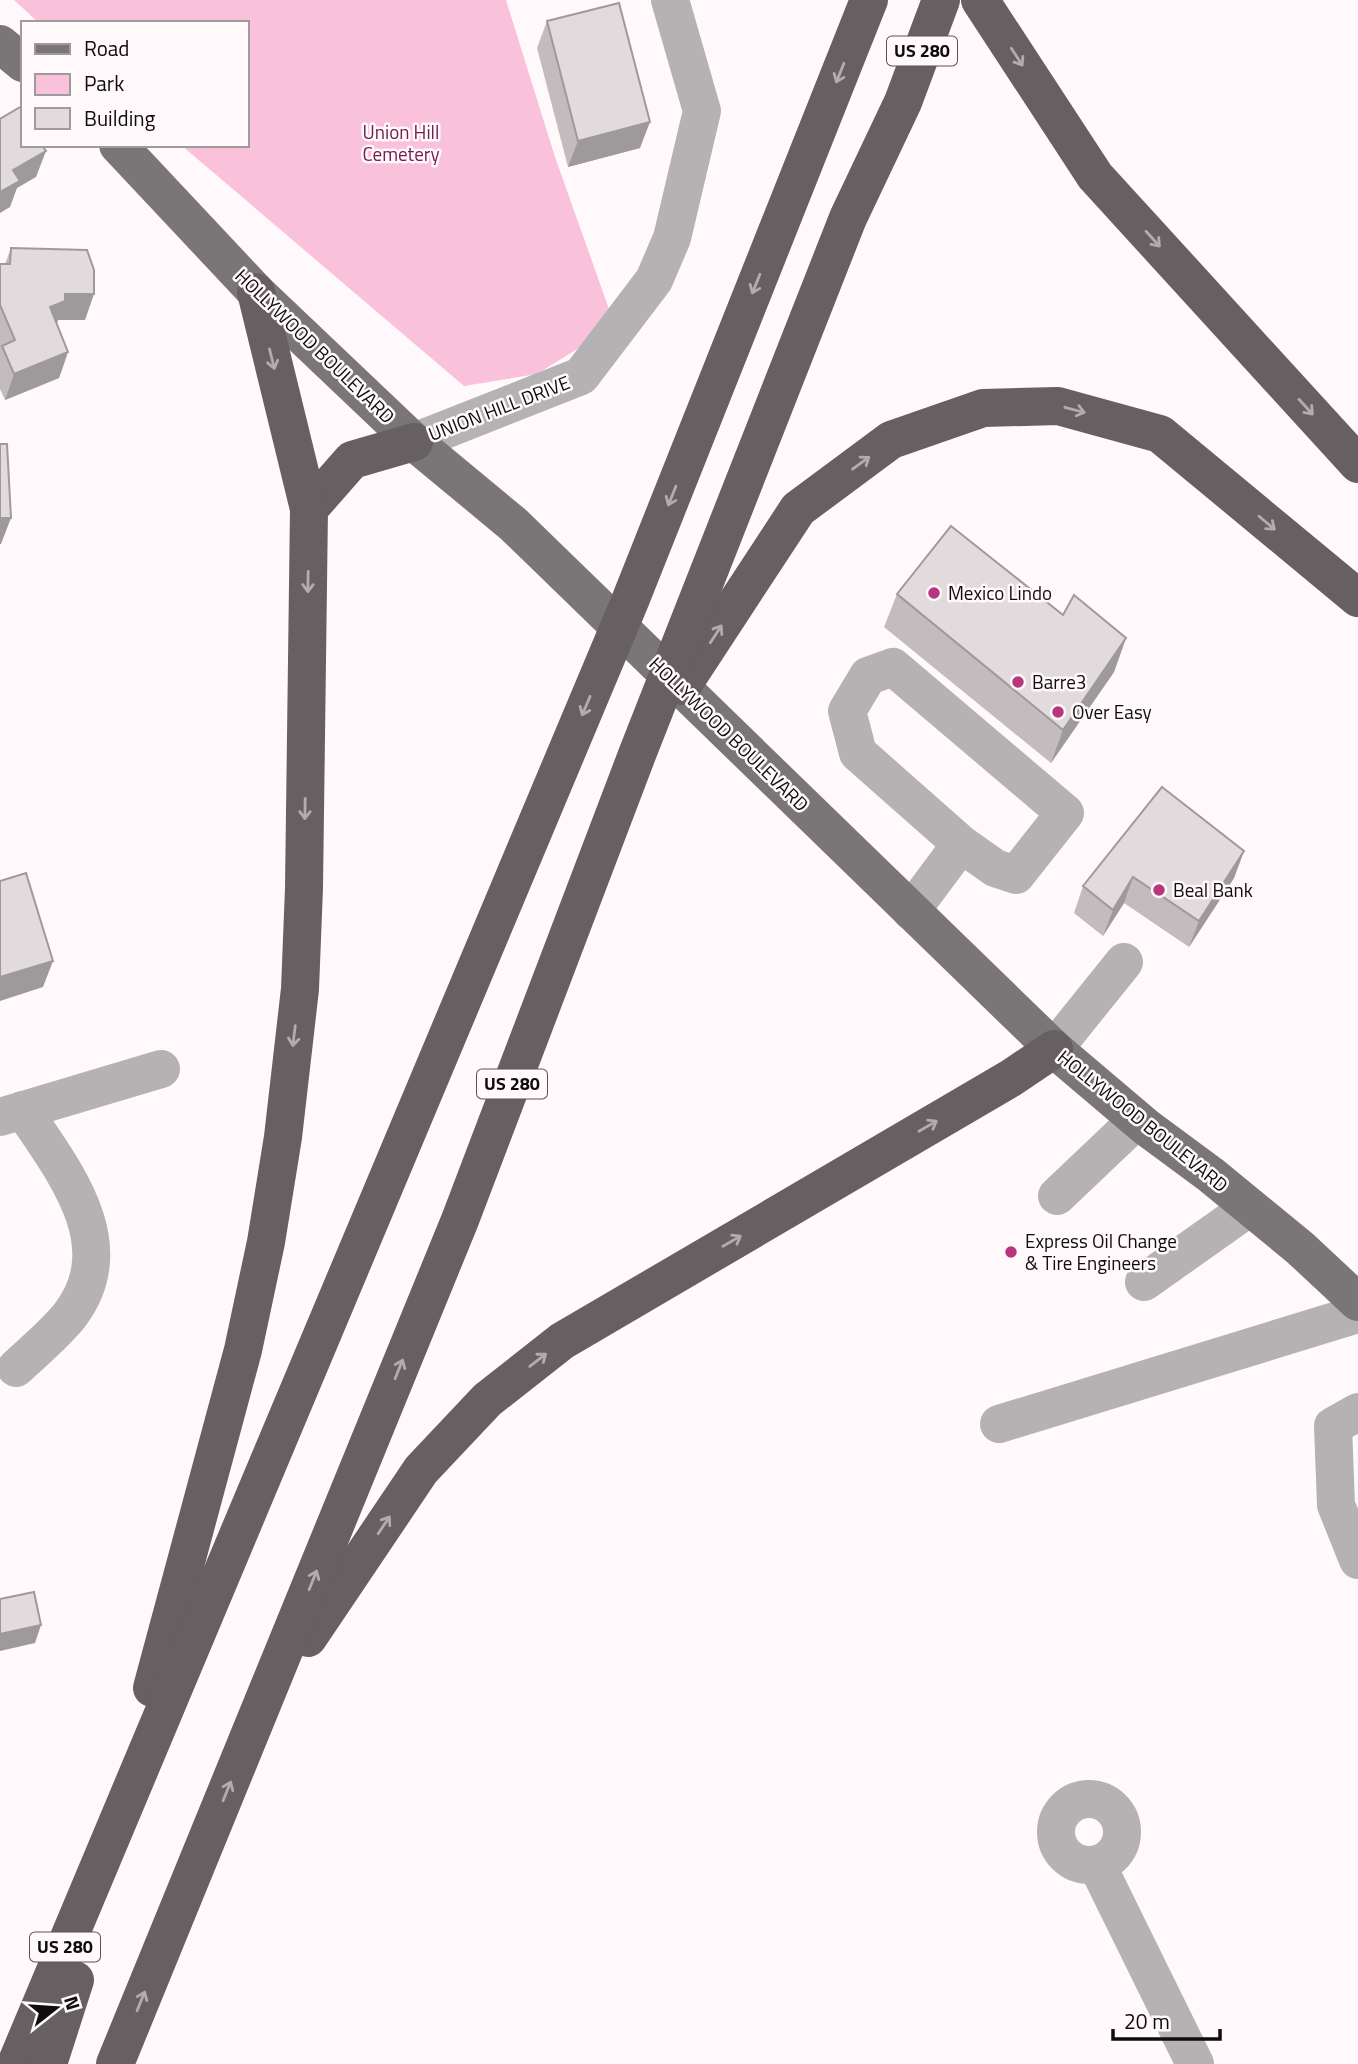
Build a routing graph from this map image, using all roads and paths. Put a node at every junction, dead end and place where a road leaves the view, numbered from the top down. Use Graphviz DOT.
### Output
graph roads {
  1 [pos="670,0"];
  2 [pos="941,0"];
  3 [pos="980,0"];
  4 [pos="867,5"];
  5 [pos="0,44"];
  6 [pos="21,61"];
  7 [pos="120,147"];
  8 [pos="256,292"];
  9 [pos="414,442"];
  10 [pos="1358,464"];
  11 [pos="309,509"];
  12 [pos="1358,598"];
  13 [pos="638,752"];
  14 [pos="961,844"];
  15 [pos="911,911"];
  16 [pos="1124,962"];
  17 [pos="1054,1049"];
  18 [pos="161,1069"];
  19 [pos="11,1114"];
  20 [pos="1137,1120"];
  21 [pos="1057,1196"];
  22 [pos="1250,1208"];
  23 [pos="1144,1282"];
  24 [pos="1358,1303"];
  25 [pos="1358,1314"];
  26 [pos="16,1368"];
  27 [pos="1358,1412"];
  28 [pos="999,1424"];
  29 [pos="1358,1560"];
  30 [pos="263,1703"];
  31 [pos="114,1831"];
  32 [pos="1097,1864"];
  33 [pos="16,2064"];
  34 [pos="48,2064"];
  35 [pos="115,2064"];
  36 [pos="1195,2064"];
  1 -- 9 [label="street, UNION HILL DRIVE"];
  2 -- 13 [label="highway, US 280"];
  3 -- 10 [label="highway, one-way"];
  4 -- 31 [label="highway, US 280, one-way"];
  5 -- 6 [label="main road"];
  7 -- 8 [label="main road, HOLLYWOOD BOULEVARD"];
  8 -- 9 [label="main road, HOLLYWOOD BOULEVARD"];
  8 -- 11 [label="highway, one-way"];
  9 -- 11 [label="highway"];
  9 -- 15 [label="main road, HOLLYWOOD BOULEVARD"];
  11 -- 31 [label="highway, one-way"];
  13 -- 12 [label="highway, one-way"];
  30 -- 13 [label="highway, US 280, one-way"];
  14 -- 14 [label="street"];
  14 -- 15 [label="street"];
  15 -- 17 [label="main road, HOLLYWOOD BOULEVARD"];
  16 -- 17 [label="street"];
  17 -- 20 [label="main road, HOLLYWOOD BOULEVARD"];
  30 -- 17 [label="highway, one-way"];
  18 -- 19 [label="street"];
  19 -- 26 [label="street"];
  20 -- 21 [label="street"];
  20 -- 22 [label="main road, HOLLYWOOD BOULEVARD"];
  22 -- 23 [label="street"];
  22 -- 24 [label="main road, HOLLYWOOD BOULEVARD"];
  25 -- 28 [label="street"];
  27 -- 29 [label="street"];
  35 -- 30 [label="highway, US 280, one-way"];
  31 -- 33 [label="highway, US 280"];
  31 -- 34 [label="highway"];
  32 -- 36 [label="street"];
}
